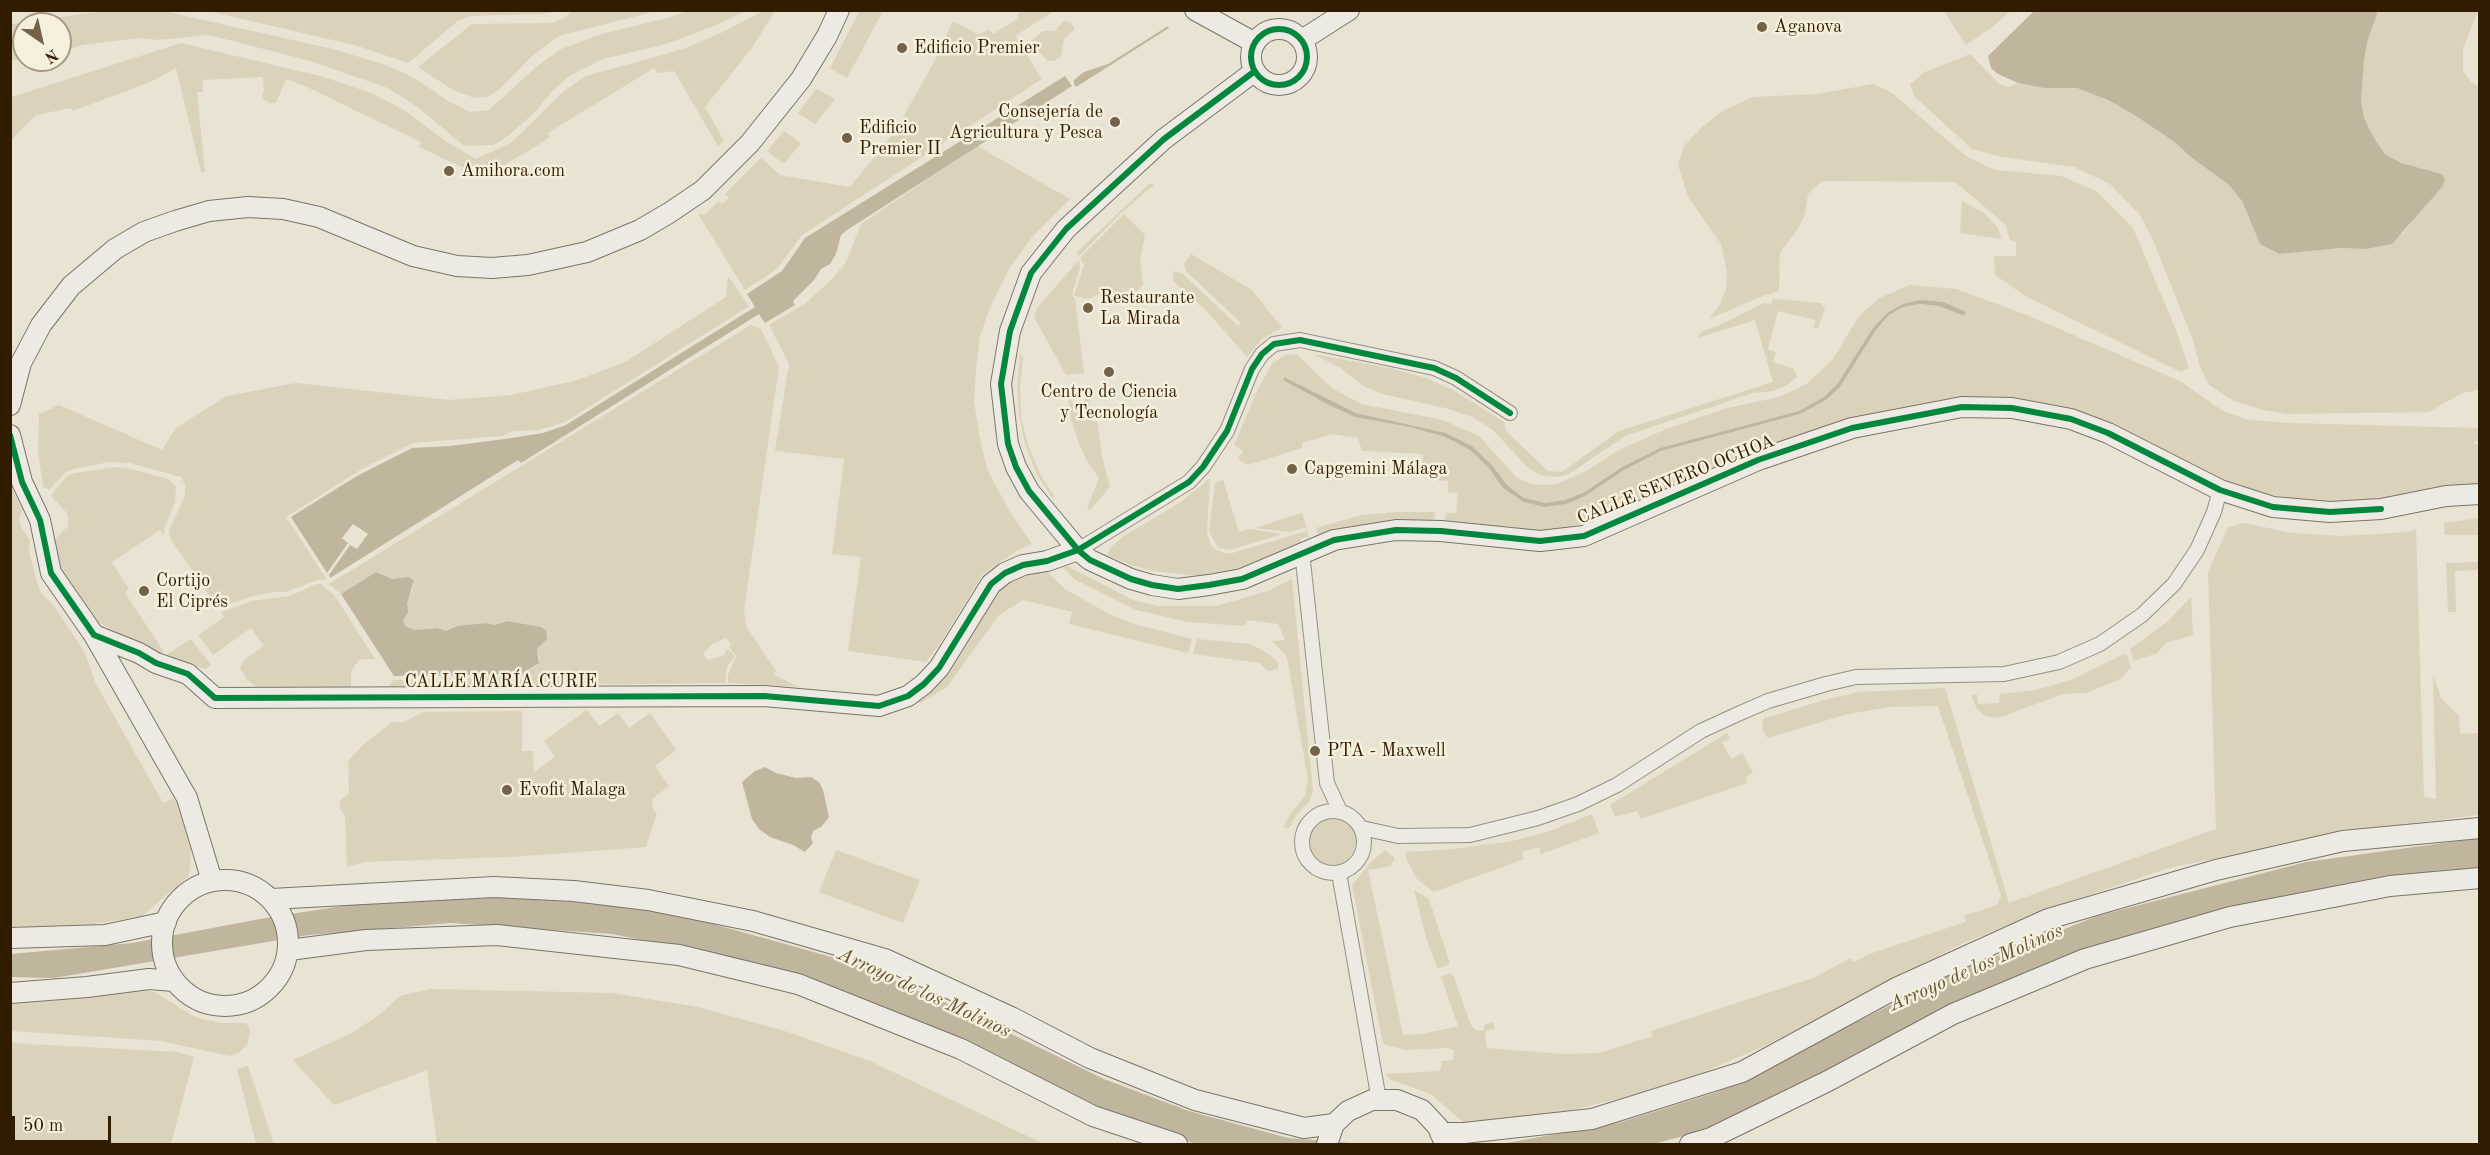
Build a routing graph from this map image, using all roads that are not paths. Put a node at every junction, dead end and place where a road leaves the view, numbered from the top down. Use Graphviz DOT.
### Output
graph roads {
  1 [pos="839,10"];
  2 [pos="1195,10"];
  3 [pos="1349,10"];
  4 [pos="1249,40"];
  5 [pos="1302,40"];
  6 [pos="1255,71"];
  7 [pos="10,405"];
  8 [pos="1510,413"];
  9 [pos="10,435"];
  10 [pos="2220,490"];
  11 [pos="2480,494"];
  12 [pos="1078,550"];
  13 [pos="1302,552"];
  14 [pos="94,635"];
  15 [pos="1327,783"];
  16 [pos="1340,811"];
  17 [pos="1318,814"];
  18 [pos="1362,828"];
  19 [pos="2480,828"];
  20 [pos="1398,837"];
  21 [pos="1364,849"];
  22 [pos="1339,873"];
  23 [pos="2480,878"];
  24 [pos="212,881"];
  25 [pos="271,899"];
  26 [pos="166,922"];
  27 [pos="10,938"];
  28 [pos="289,950"];
  29 [pos="174,981"];
  30 [pos="10,993"];
  31 [pos="1379,1100"];
  32 [pos="1334,1124"];
  33 [pos="1443,1139"];
  34 [pos="1177,1144"];
  35 [pos="1327,1144"];
  36 [pos="1690,1144"];
  1 -- 7 [label="street"];
  2 -- 4 [label="street"];
  3 -- 5 [label="street"];
  4 -- 5 [label="street"];
  4 -- 6 [label="street"];
  5 -- 6 [label="street"];
  6 -- 12 [label="street, CALLE SEVERO OCHOA"];
  8 -- 12 [label="street"];
  9 -- 14 [label="street"];
  10 -- 11 [label="street, CALLE SEVERO OCHOA"];
  10 -- 13 [label="street, CALLE SEVERO OCHOA"];
  10 -- 20 [label="street"];
  12 -- 13 [label="street, CALLE SEVERO OCHOA"];
  12 -- 14 [label="street, CALLE MARÍA CURIE"];
  13 -- 15 [label="street"];
  14 -- 24 [label="street"];
  15 -- 16 [label="street"];
  15 -- 17 [label="street"];
  16 -- 17 [label="street"];
  16 -- 18 [label="street"];
  17 -- 22 [label="street"];
  18 -- 20 [label="street"];
  18 -- 21 [label="street"];
  19 -- 33 [label="street"];
  20 -- 21 [label="street"];
  21 -- 22 [label="street"];
  22 -- 31 [label="street"];
  23 -- 36 [label="street"];
  24 -- 25 [label="street"];
  24 -- 26 [label="street"];
  25 -- 28 [label="street"];
  25 -- 32 [label="street"];
  26 -- 27 [label="street"];
  26 -- 29 [label="street"];
  28 -- 29 [label="street"];
  28 -- 34 [label="street"];
  29 -- 30 [label="street"];
  31 -- 32 [label="street"];
  31 -- 33 [label="street"];
  32 -- 35 [label="street"];
}
